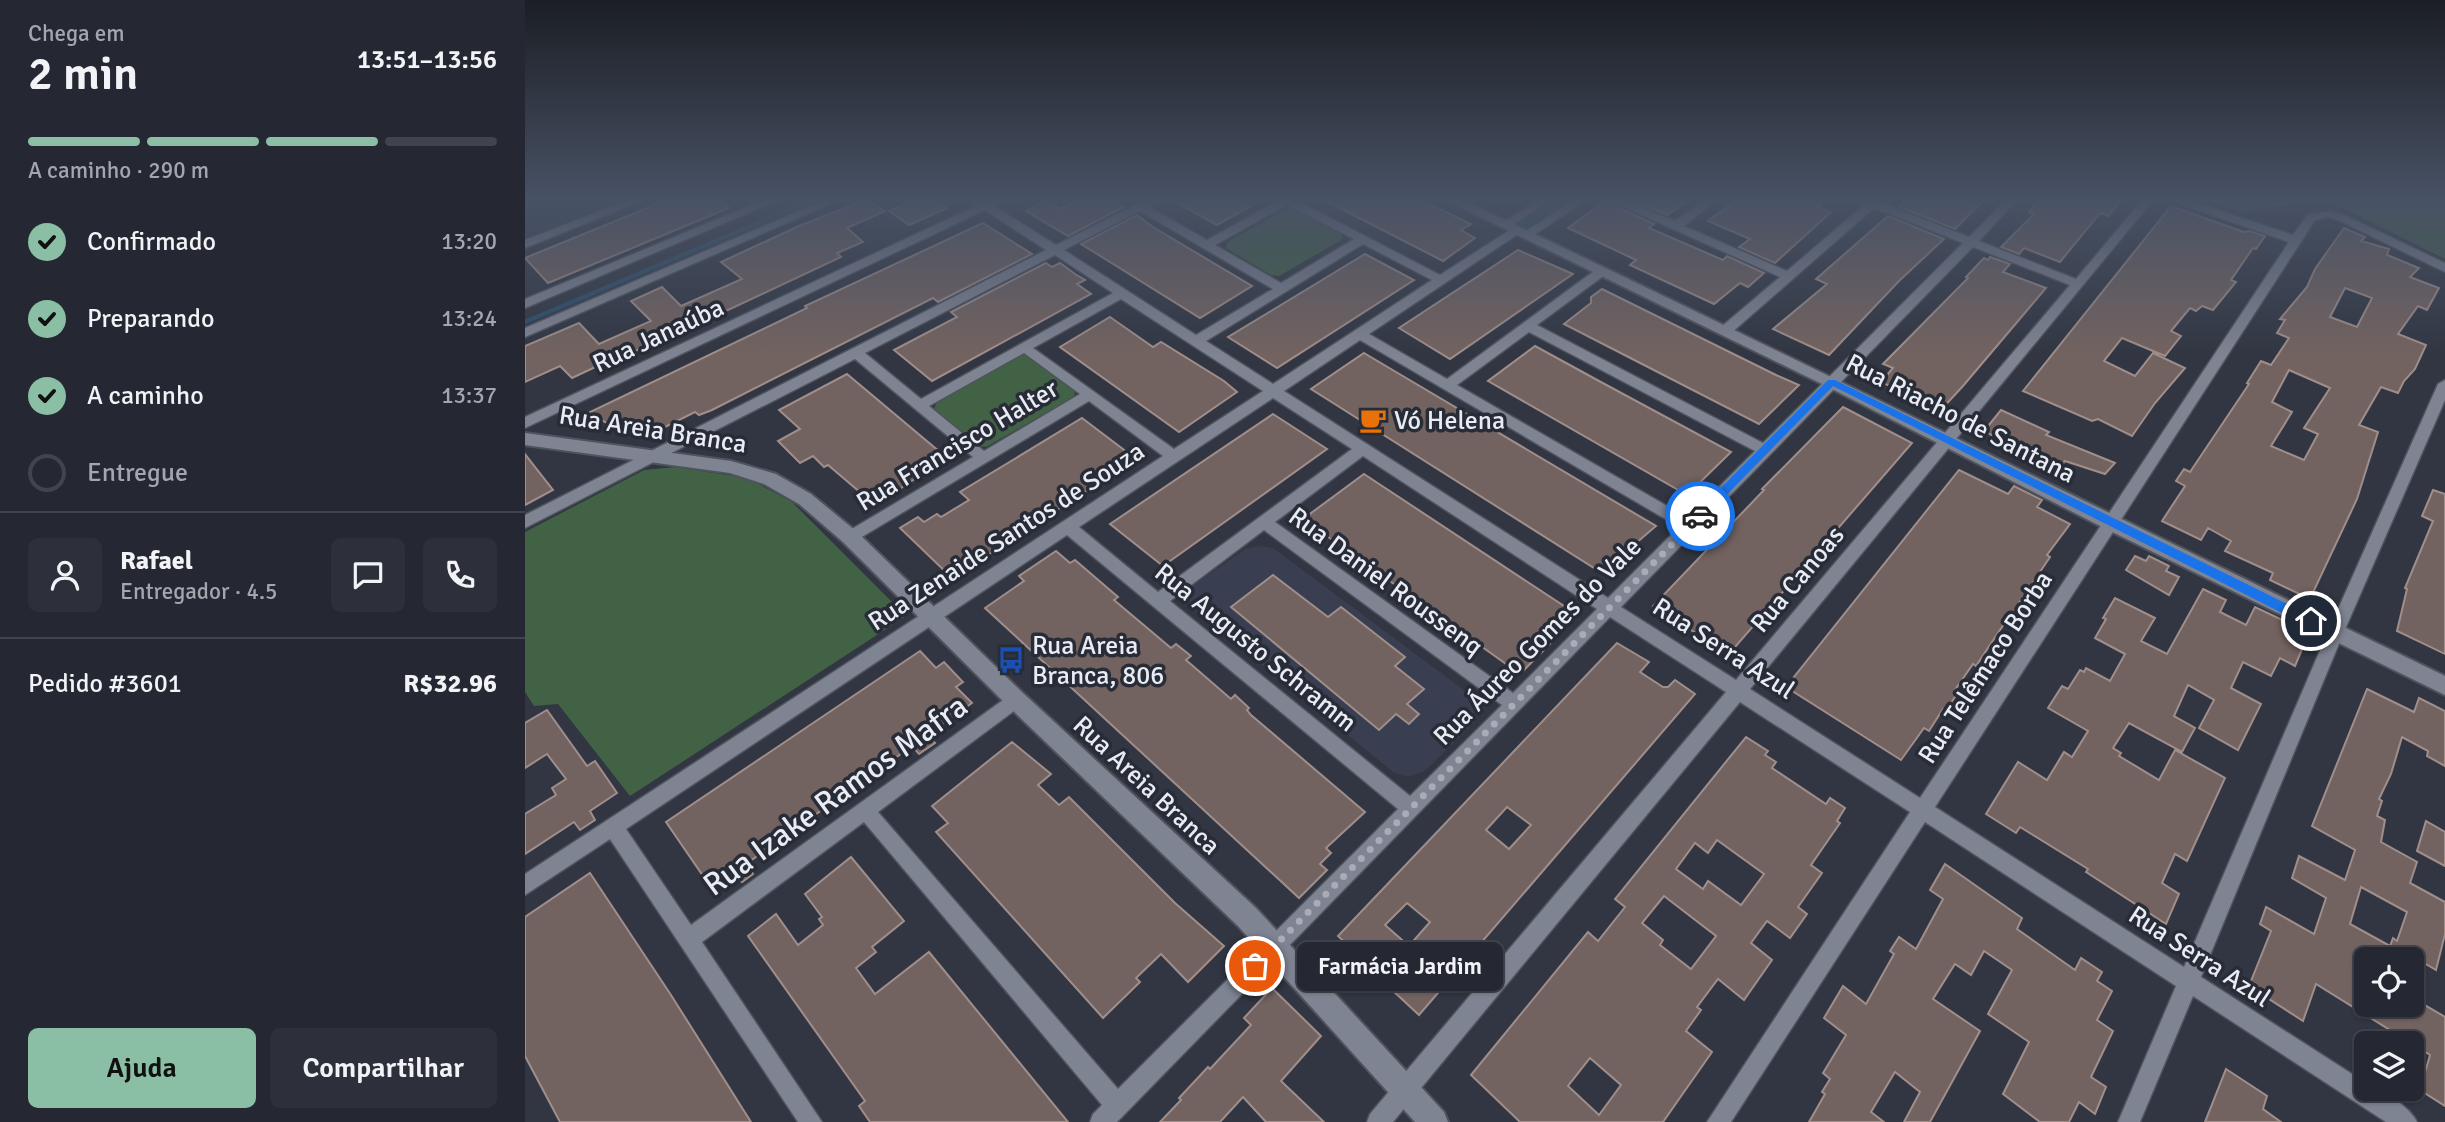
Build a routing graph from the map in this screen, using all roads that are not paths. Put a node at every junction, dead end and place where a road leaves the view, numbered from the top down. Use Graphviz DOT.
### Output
graph roads {
  1 [pos="648,251"];
  2 [pos="714,251"];
  3 [pos="879,251"];
  4 [pos="1052,251"];
  5 [pos="1057,251"];
  6 [pos="1218,251"];
  7 [pos="1343,251"];
  8 [pos="1387,251"];
  9 [pos="1485,251"];
  10 [pos="1561,251"];
  11 [pos="1733,251"];
  12 [pos="1815,251"];
  13 [pos="1961,251"];
  14 [pos="1997,251"];
  15 [pos="2105,251"];
  16 [pos="2289,251"];
  17 [pos="2411,251"];
  18 [pos="2445,268"];
  19 [pos="1602,271"];
  20 [pos="1789,276"];
  21 [pos="1441,280"];
  22 [pos="2078,284"];
  23 [pos="1282,289"];
  24 [pos="1122,293"];
  25 [pos="526,302"];
  26 [pos="1528,326"];
  27 [pos="1726,330"];
  28 [pos="525,333"];
  29 [pos="1359,334"];
  30 [pos="1196,341"];
  31 [pos="1024,347"];
  32 [pos="855,352"];
  33 [pos="1832,382"];
  34 [pos="2445,384"];
  35 [pos="1448,385"];
  36 [pos="1273,391"];
  37 [pos="1089,395"];
  38 [pos="920,405"];
  39 [pos="525,423"];
  40 [pos="525,439"];
  41 [pos="1947,441"];
  42 [pos="1363,448"];
  43 [pos="1765,450"];
  44 [pos="655,455"];
  45 [pos="1174,457"];
  46 [pos="984,458"];
  47 [pos="525,522"];
  48 [pos="1264,522"];
  49 [pos="2111,523"];
  50 [pos="1690,526"];
  51 [pos="1068,527"];
  52 [pos="850,537"];
  53 [pos="1158,601"];
  54 [pos="1609,607"];
  55 [pos="930,617"];
  56 [pos="2335,634"];
  57 [pos="2445,686"];
  58 [pos="1738,691"];
  59 [pos="1016,700"];
  60 [pos="1514,704"];
  61 [pos="1411,808"];
  62 [pos="865,810"];
  63 [pos="1923,810"];
  64 [pos="613,827"];
  65 [pos="525,885"];
  66 [pos="689,939"];
  67 [pos="1274,946"];
  68 [pos="2190,982"];
  69 [pos="1404,1090"];
  70 [pos="1117,1106"];
  71 [pos="811,1122"];
  72 [pos="1101,1122"];
  73 [pos="1378,1122"];
  74 [pos="1433,1122"];
  75 [pos="1718,1122"];
  76 [pos="2129,1122"];
  77 [pos="2406,1122"];
  1 -- 25 [label="street"];
  2 -- 28 [label="street"];
  3 -- 39 [label="street, Rua Janaúba"];
  4 -- 32 [label="street"];
  5 -- 24 [label="street, Rua Serra Azul"];
  6 -- 23 [label="street"];
  7 -- 23 [label="street"];
  8 -- 21 [label="street"];
  9 -- 21 [label="street, Rua Zenaide Santos de Souza"];
  10 -- 19 [label="street, Rua Riacho de Santana"];
  11 -- 20 [label="street"];
  12 -- 20 [label="street"];
  13 -- 33 [label="street, Rua Áureo Gomes do Vale"];
  14 -- 22 [label="street"];
  15 -- 22 [label="street, Rua Canoas"];
  16 -- 49 [label="street, Rua Telêmaco Borba"];
  17 -- 18 [label="street, Rua Telêmaco Borba"];
  19 -- 26 [label="street"];
  19 -- 27 [label="street, Rua Riacho de Santana"];
  20 -- 27 [label="street"];
  21 -- 29 [label="street, Rua Zenaide Santos de Souza"];
  22 -- 41 [label="street, Rua Canoas"];
  23 -- 30 [label="street"];
  24 -- 30 [label="street, Rua Serra Azul"];
  24 -- 31 [label="street"];
  26 -- 35 [label="street"];
  26 -- 43 [label="street"];
  27 -- 33 [label="street, Rua Riacho de Santana"];
  29 -- 35 [label="street"];
  29 -- 36 [label="street, Rua Zenaide Santos de Souza"];
  30 -- 36 [label="street, Rua Serra Azul"];
  31 -- 37 [label="street"];
  31 -- 38 [label="street"];
  32 -- 38 [label="street"];
  32 -- 44 [label="street"];
  33 -- 41 [label="street, Rua Riacho de Santana"];
  33 -- 43 [label="street, Rua Áureo Gomes do Vale"];
  34 -- 56 [label="street"];
  35 -- 50 [label="street"];
  36 -- 42 [label="street, Rua Serra Azul"];
  36 -- 45 [label="street, Rua Zenaide Santos de Souza"];
  37 -- 45 [label="street"];
  37 -- 46 [label="street, Rua Francisco Halter"];
  38 -- 46 [label="street"];
  40 -- 44 [label="street, Rua Areia Branca"];
  41 -- 49 [label="street, Rua Riacho de Santana"];
  41 -- 58 [label="street, Rua Canoas"];
  42 -- 48 [label="street"];
  42 -- 54 [label="street, Rua Serra Azul"];
  43 -- 50 [label="street, Rua Áureo Gomes do Vale"];
  44 -- 47 [label="street"];
  44 -- 52 [label="street, Rua Areia Branca"];
  45 -- 51 [label="street, Rua Zenaide Santos de Souza"];
  46 -- 52 [label="street, Rua Francisco Halter"];
  48 -- 53 [label="street"];
  48 -- 60 [label="street, Rua Daniel Roussenq"];
  49 -- 56 [label="street, Rua Riacho de Santana"];
  49 -- 63 [label="street, Rua Telêmaco Borba"];
  50 -- 54 [label="street, Rua Áureo Gomes do Vale"];
  51 -- 53 [label="street, Rua Augusto Schramm"];
  51 -- 55 [label="street, Rua Zenaide Santos de Souza"];
  52 -- 55 [label="street, Rua Areia Branca"];
  53 -- 61 [label="street, Rua Augusto Schramm"];
  54 -- 58 [label="street, Rua Serra Azul"];
  54 -- 60 [label="street, Rua Áureo Gomes do Vale"];
  55 -- 59 [label="street, Rua Areia Branca"];
  55 -- 64 [label="street, Rua Zenaide Santos de Souza"];
  56 -- 57 [label="street, Rua Riacho de Santana"];
  56 -- 68 [label="street"];
  58 -- 63 [label="street, Rua Serra Azul"];
  58 -- 69 [label="street, Rua Canoas"];
  59 -- 62 [label="street, Rua Izake Ramos Mafra"];
  59 -- 67 [label="street, Rua Areia Branca"];
  60 -- 61 [label="street, Rua Áureo Gomes do Vale"];
  61 -- 67 [label="street, Rua Áureo Gomes do Vale"];
  62 -- 66 [label="street, Rua Izake Ramos Mafra"];
  62 -- 70 [label="street"];
  63 -- 68 [label="street, Rua Serra Azul"];
  63 -- 75 [label="street, Rua Telêmaco Borba"];
  64 -- 65 [label="street, Rua Zenaide Santos de Souza"];
  64 -- 66 [label="street"];
  66 -- 71 [label="street"];
  67 -- 69 [label="street, Rua Areia Branca"];
  67 -- 70 [label="street, Rua Áureo Gomes do Vale"];
  68 -- 76 [label="street"];
  68 -- 77 [label="street, Rua Serra Azul"];
  69 -- 73 [label="street, Rua Canoas"];
  69 -- 74 [label="street, Rua Areia Branca"];
  70 -- 72 [label="street, Rua Áureo Gomes do Vale"];
}
